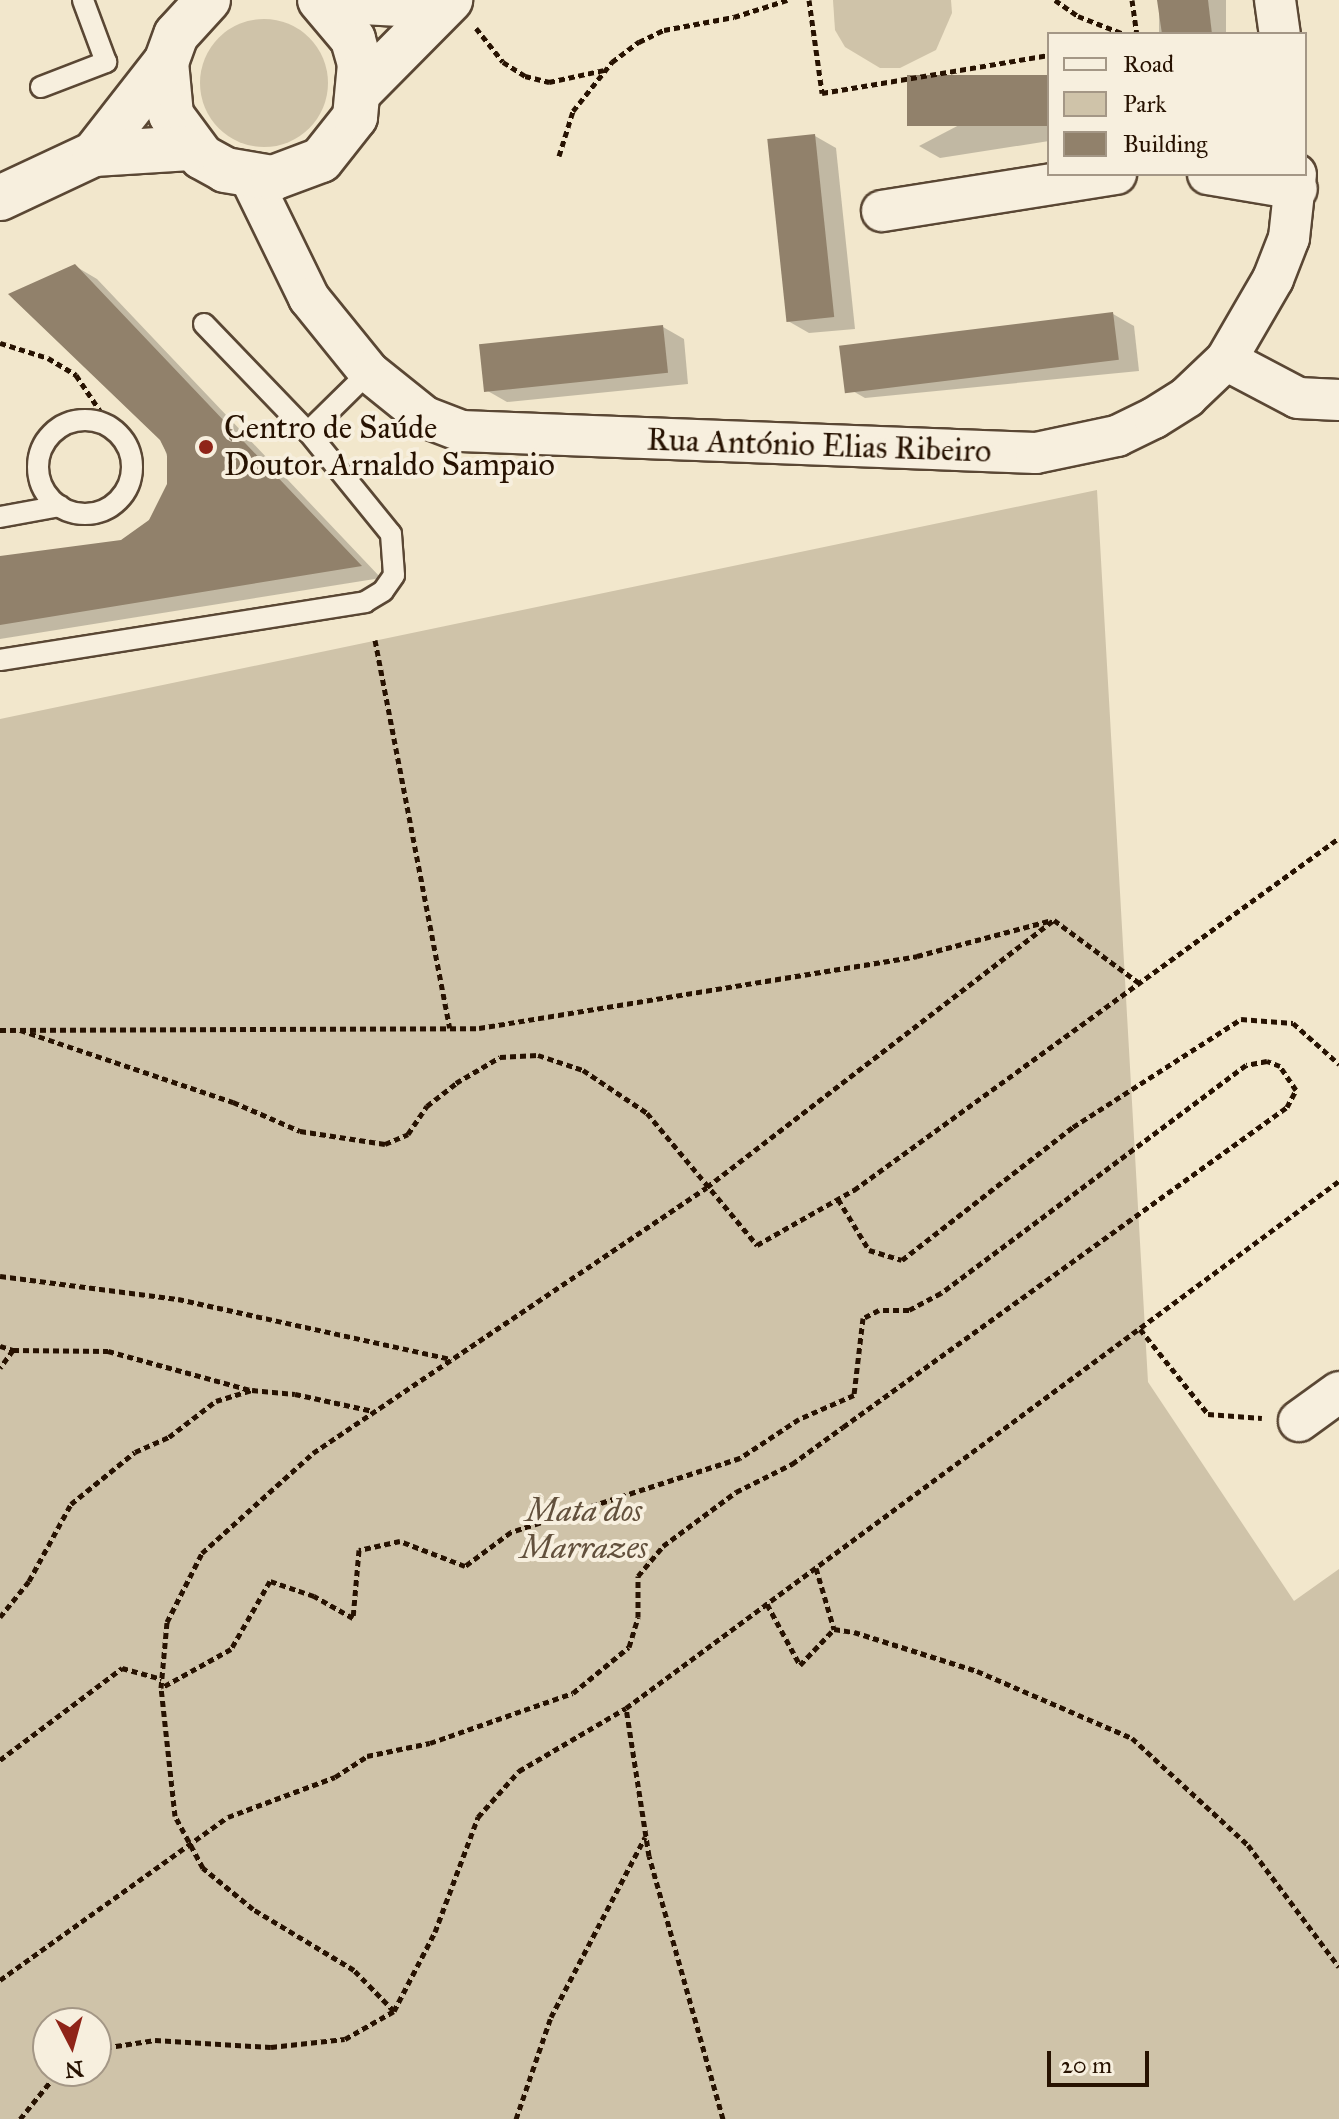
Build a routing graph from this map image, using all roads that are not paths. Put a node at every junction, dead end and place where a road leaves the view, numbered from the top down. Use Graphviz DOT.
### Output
graph roads {
  1 [pos="83,0"];
  2 [pos="322,0"];
  3 [pos="1275,0"];
  4 [pos="198,4"];
  5 [pos="454,10"];
  6 [pos="1280,32"];
  7 [pos="166,62"];
  8 [pos="41,87"];
  9 [pos="361,90"];
  10 [pos="190,148"];
  11 [pos="94,154"];
  12 [pos="296,172"];
  13 [pos="1103,176"];
  14 [pos="1230,176"];
  15 [pos="250,177"];
  16 [pos="1296,182"];
  17 [pos="0,198"];
  18 [pos="882,211"];
  19 [pos="277,233"];
  20 [pos="204,324"];
  21 [pos="1226,360"];
  22 [pos="369,372"];
  23 [pos="1339,400"];
  24 [pos="308,432"];
  25 [pos="60,506"];
  26 [pos="0,517"];
  27 [pos="0,660"];
  28 [pos="1339,1392"];
  29 [pos="1299,1421"];
  1 -- 8 [label="lane"];
  2 -- 5 [label="main road"];
  2 -- 9 [label="main road"];
  3 -- 6 [label="street"];
  4 -- 7 [label="main road"];
  5 -- 9 [label="main road"];
  7 -- 10 [label="main road"];
  7 -- 11 [label="main road"];
  9 -- 12 [label="main road"];
  10 -- 11 [label="main road"];
  10 -- 15 [label="main road"];
  11 -- 17 [label="main road"];
  12 -- 15 [label="main road"];
  12 -- 19 [label="street"];
  13 -- 18 [label="street"];
  14 -- 16 [label="street"];
  15 -- 19 [label="street, Rua António Elias Ribeiro"];
  16 -- 21 [label="street, Rua António Elias Ribeiro"];
  19 -- 22 [label="street, Rua António Elias Ribeiro"];
  20 -- 24 [label="lane"];
  21 -- 22 [label="street, Rua António Elias Ribeiro"];
  21 -- 23 [label="street"];
  22 -- 24 [label="lane"];
  24 -- 27 [label="lane"];
  25 -- 25 [label="lane"];
  25 -- 26 [label="lane"];
  28 -- 29 [label="street"];
}
